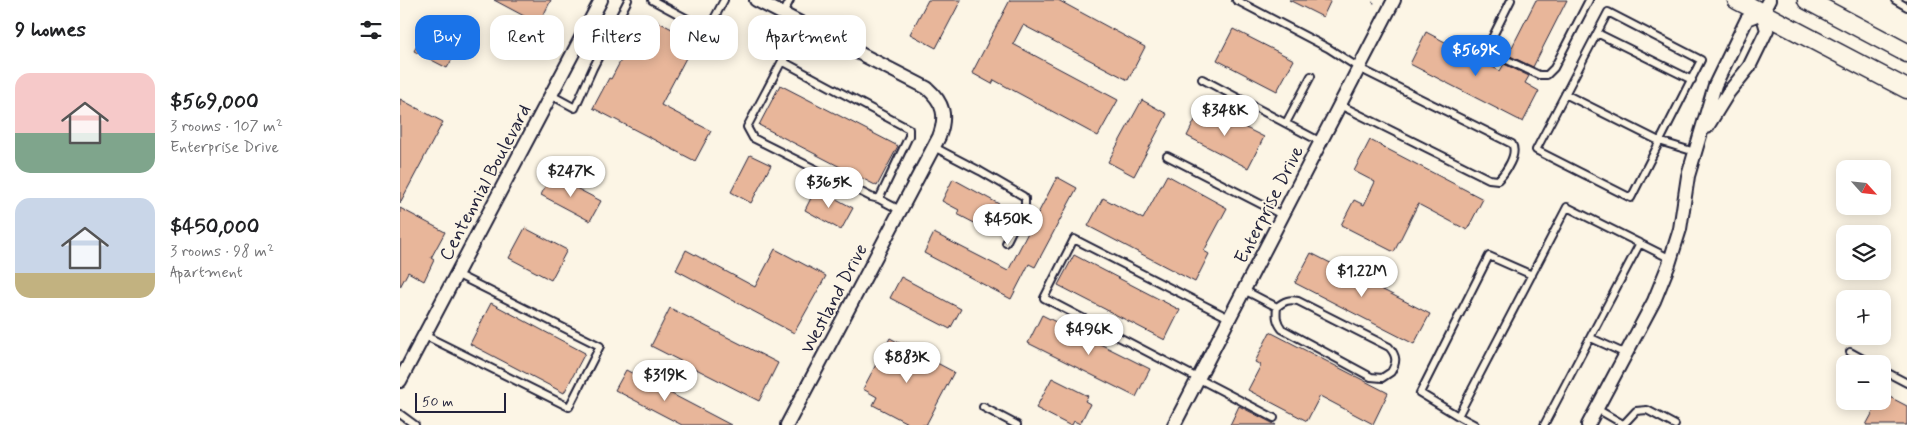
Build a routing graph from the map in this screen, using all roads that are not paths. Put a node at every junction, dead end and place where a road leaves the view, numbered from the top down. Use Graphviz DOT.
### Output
graph roads {
  1 [pos="601,0"];
  2 [pos="628,0"];
  3 [pos="652,0"];
  4 [pos="724,0"];
  5 [pos="756,0"];
  6 [pos="790,0"];
  7 [pos="1236,0"];
  8 [pos="1510,0"];
  9 [pos="1589,0"];
  10 [pos="1737,0"];
  11 [pos="1807,0"];
  12 [pos="1895,0"];
  13 [pos="1392,1"];
  14 [pos="1765,6"];
  15 [pos="1907,7"];
  16 [pos="783,14"];
  17 [pos="1597,33"];
  18 [pos="1907,52"];
  19 [pos="866,56"];
  20 [pos="782,61"];
  21 [pos="1360,68"];
  22 [pos="1312,76"];
  23 [pos="1202,79"];
  24 [pos="1692,80"];
  25 [pos="1907,89"];
  26 [pos="1565,94"];
  27 [pos="551,95"];
  28 [pos="1340,105"];
  29 [pos="1286,123"];
  30 [pos="1321,142"];
  31 [pos="1659,142"];
  32 [pos="1697,146"];
  33 [pos="934,147"];
  34 [pos="1167,156"];
  35 [pos="878,198"];
  36 [pos="900,210"];
  37 [pos="1284,216"];
  38 [pos="1006,243"];
  39 [pos="1640,244"];
  40 [pos="1671,259"];
  41 [pos="456,274"];
  42 [pos="1532,275"];
  43 [pos="1244,290"];
  44 [pos="1276,307"];
  45 [pos="1229,318"];
  46 [pos="424,335"];
  47 [pos="1591,338"];
  48 [pos="1850,352"];
  49 [pos="1626,354"];
  50 [pos="1856,355"];
  51 [pos="1891,375"];
  52 [pos="1198,378"];
  53 [pos="400,381"];
  54 [pos="1907,383"];
  55 [pos="983,408"];
  56 [pos="1597,409"];
  57 [pos="400,414"];
  58 [pos="1458,416"];
  59 [pos="1274,418"];
  60 [pos="1623,424"];
  61 [pos="415,425"];
  62 [pos="788,425"];
  63 [pos="1016,425"];
  64 [pos="1174,425"];
  65 [pos="1475,425"];
  66 [pos="1544,425"];
  67 [pos="1588,425"];
  68 [pos="1675,425"];
  1 -- 27 [label="street, Centennial Boulevard"];
  2 -- 27 [label="lane"];
  3 -- 4 [label="lane"];
  5 -- 16 [label="street"];
  6 -- 16 [label="lane"];
  7 -- 21 [label="lane"];
  8 -- 9 [label="lane"];
  10 -- 14 [label="main road"];
  11 -- 18 [label="main road"];
  12 -- 15 [label="lane"];
  13 -- 21 [label="street, Enterprise Drive"];
  14 -- 25 [label="main road"];
  14 -- 32 [label="street"];
  14 -- 32 [label="street"];
  17 -- 24 [label="lane"];
  17 -- 24 [label="lane"];
  17 -- 26 [label="lane"];
  19 -- 33 [label="street, Westland Drive"];
  20 -- 35 [label="lane"];
  20 -- 35 [label="lane"];
  21 -- 28 [label="street, Enterprise Drive"];
  21 -- 28 [label="lane"];
  22 -- 29 [label="lane"];
  23 -- 29 [label="lane"];
  24 -- 31 [label="lane"];
  26 -- 31 [label="lane"];
  26 -- 31 [label="lane"];
  27 -- 41 [label="street, Centennial Boulevard"];
  28 -- 30 [label="street, Enterprise Drive"];
  29 -- 30 [label="lane"];
  30 -- 37 [label="street, Enterprise Drive"];
  31 -- 32 [label="lane"];
  32 -- 40 [label="street"];
  33 -- 36 [label="street, Westland Drive"];
  33 -- 38 [label="lane"];
  34 -- 37 [label="lane"];
  35 -- 36 [label="lane"];
  36 -- 62 [label="street, Westland Drive"];
  37 -- 43 [label="street, Enterprise Drive"];
  39 -- 40 [label="lane"];
  39 -- 42 [label="lane"];
  39 -- 47 [label="lane"];
  40 -- 49 [label="street"];
  41 -- 46 [label="street, Centennial Boulevard"];
  41 -- 46 [label="lane"];
  42 -- 58 [label="lane"];
  42 -- 58 [label="lane"];
  43 -- 44 [label="lane"];
  43 -- 45 [label="street, Enterprise Drive"];
  44 -- 44 [label="lane"];
  45 -- 52 [label="street, Enterprise Drive"];
  45 -- 52 [label="lane"];
  46 -- 53 [label="street, Centennial Boulevard"];
  47 -- 49 [label="lane"];
  47 -- 66 [label="lane"];
  48 -- 50 [label="lane"];
  49 -- 56 [label="street"];
  51 -- 54 [label="lane"];
  52 -- 59 [label="lane"];
  52 -- 64 [label="street, Enterprise Drive"];
  55 -- 63 [label="lane"];
  56 -- 60 [label="lane"];
  56 -- 67 [label="street"];
  57 -- 61 [label="lane"];
  58 -- 65 [label="lane"];
  60 -- 68 [label="lane"];
}
